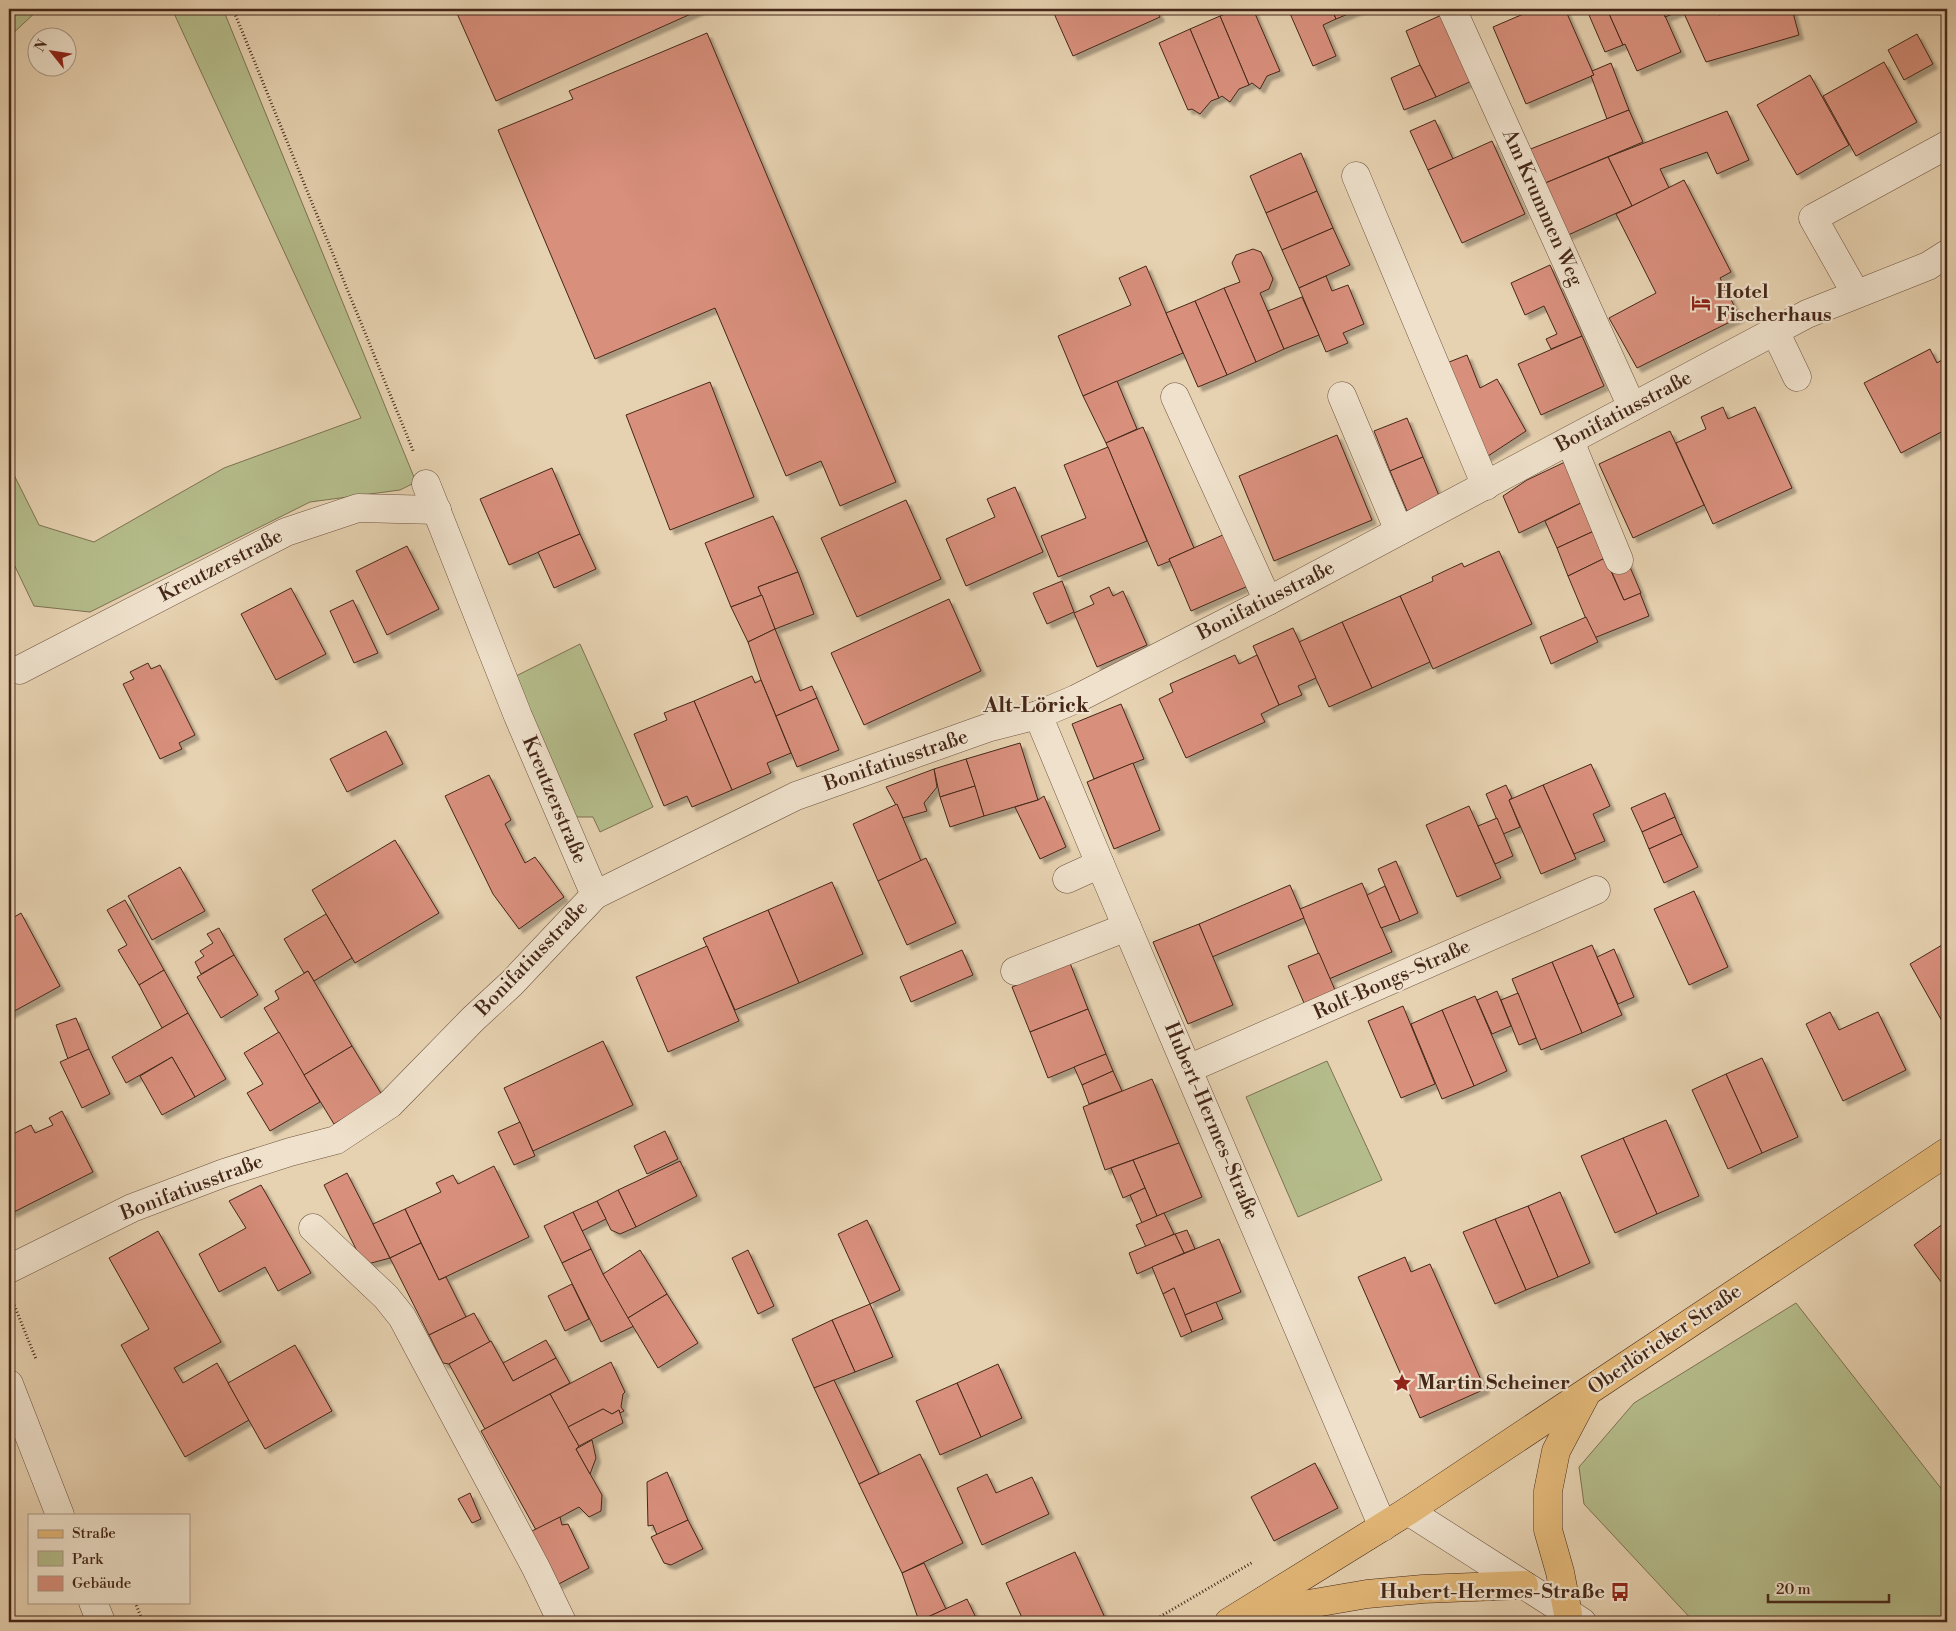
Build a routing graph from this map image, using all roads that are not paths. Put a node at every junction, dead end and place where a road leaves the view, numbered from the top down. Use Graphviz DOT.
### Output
graph roads {
  1 [pos="1452,9"];
  2 [pos="1947,145"];
  3 [pos="1356,176"];
  4 [pos="1947,254"];
  5 [pos="1856,294"];
  6 [pos="1776,331"];
  7 [pos="1797,377"];
  8 [pos="1342,396"];
  9 [pos="1175,397"];
  10 [pos="1632,407"];
  11 [pos="1570,441"];
  12 [pos="426,484"];
  13 [pos="1486,486"];
  14 [pos="437,510"];
  15 [pos="1399,532"];
  16 [pos="1619,560"];
  17 [pos="1268,601"];
  18 [pos="19,670"];
  19 [pos="1038,715"];
  20 [pos="1100,864"];
  21 [pos="1067,879"];
  22 [pos="1596,890"];
  23 [pos="595,895"];
  24 [pos="1127,926"];
  25 [pos="1015,971"];
  26 [pos="1188,1069"];
  27 [pos="1947,1152"];
  28 [pos="313,1228"];
  29 [pos="9,1269"];
  30 [pos="9,1384"];
  31 [pos="1587,1392"];
  32 [pos="1408,1511"];
  33 [pos="60,1514"];
  34 [pos="1383,1527"];
  35 [pos="1524,1585"];
  36 [pos="94,1604"];
  37 [pos="1575,1618"];
  38 [pos="1236,1619"];
  39 [pos="101,1622"];
  40 [pos="562,1622"];
  1 -- 10 [label="street, Am Krummen Weg"];
  2 -- 5 [label="street"];
  3 -- 13 [label="street"];
  4 -- 5 [label="street, Bonifatiusstraße"];
  5 -- 6 [label="street, Bonifatiusstraße"];
  6 -- 7 [label="street"];
  6 -- 10 [label="street, Bonifatiusstraße"];
  8 -- 15 [label="street"];
  9 -- 17 [label="street"];
  10 -- 11 [label="street, Bonifatiusstraße"];
  11 -- 13 [label="street, Bonifatiusstraße"];
  11 -- 16 [label="street"];
  12 -- 14 [label="street, Kreutzerstraße"];
  13 -- 15 [label="street, Bonifatiusstraße"];
  14 -- 18 [label="street, Kreutzerstraße"];
  14 -- 23 [label="street, Kreutzerstraße"];
  15 -- 17 [label="street, Bonifatiusstraße"];
  17 -- 19 [label="street, Bonifatiusstraße"];
  19 -- 20 [label="street, Hubert-Hermes-Straße"];
  19 -- 23 [label="street, Bonifatiusstraße"];
  20 -- 21 [label="street"];
  20 -- 24 [label="street, Hubert-Hermes-Straße"];
  22 -- 26 [label="street, Rolf-Bongs-Straße"];
  23 -- 29 [label="street, Bonifatiusstraße"];
  24 -- 25 [label="street"];
  24 -- 26 [label="street, Hubert-Hermes-Straße"];
  26 -- 34 [label="street, Hubert-Hermes-Straße"];
  27 -- 31 [label="main road, Oberlöricker Straße"];
  28 -- 40 [label="street"];
  30 -- 33 [label="street"];
  31 -- 32 [label="main road, Oberlöricker Straße"];
  31 -- 37 [label="main road"];
  32 -- 34 [label="main road, Oberlöricker Straße"];
  32 -- 35 [label="street"];
  34 -- 38 [label="main road, Oberlöricker Straße"];
  35 -- 37 [label="street"];
  35 -- 38 [label="main road"];
  36 -- 39 [label="street"];
}
